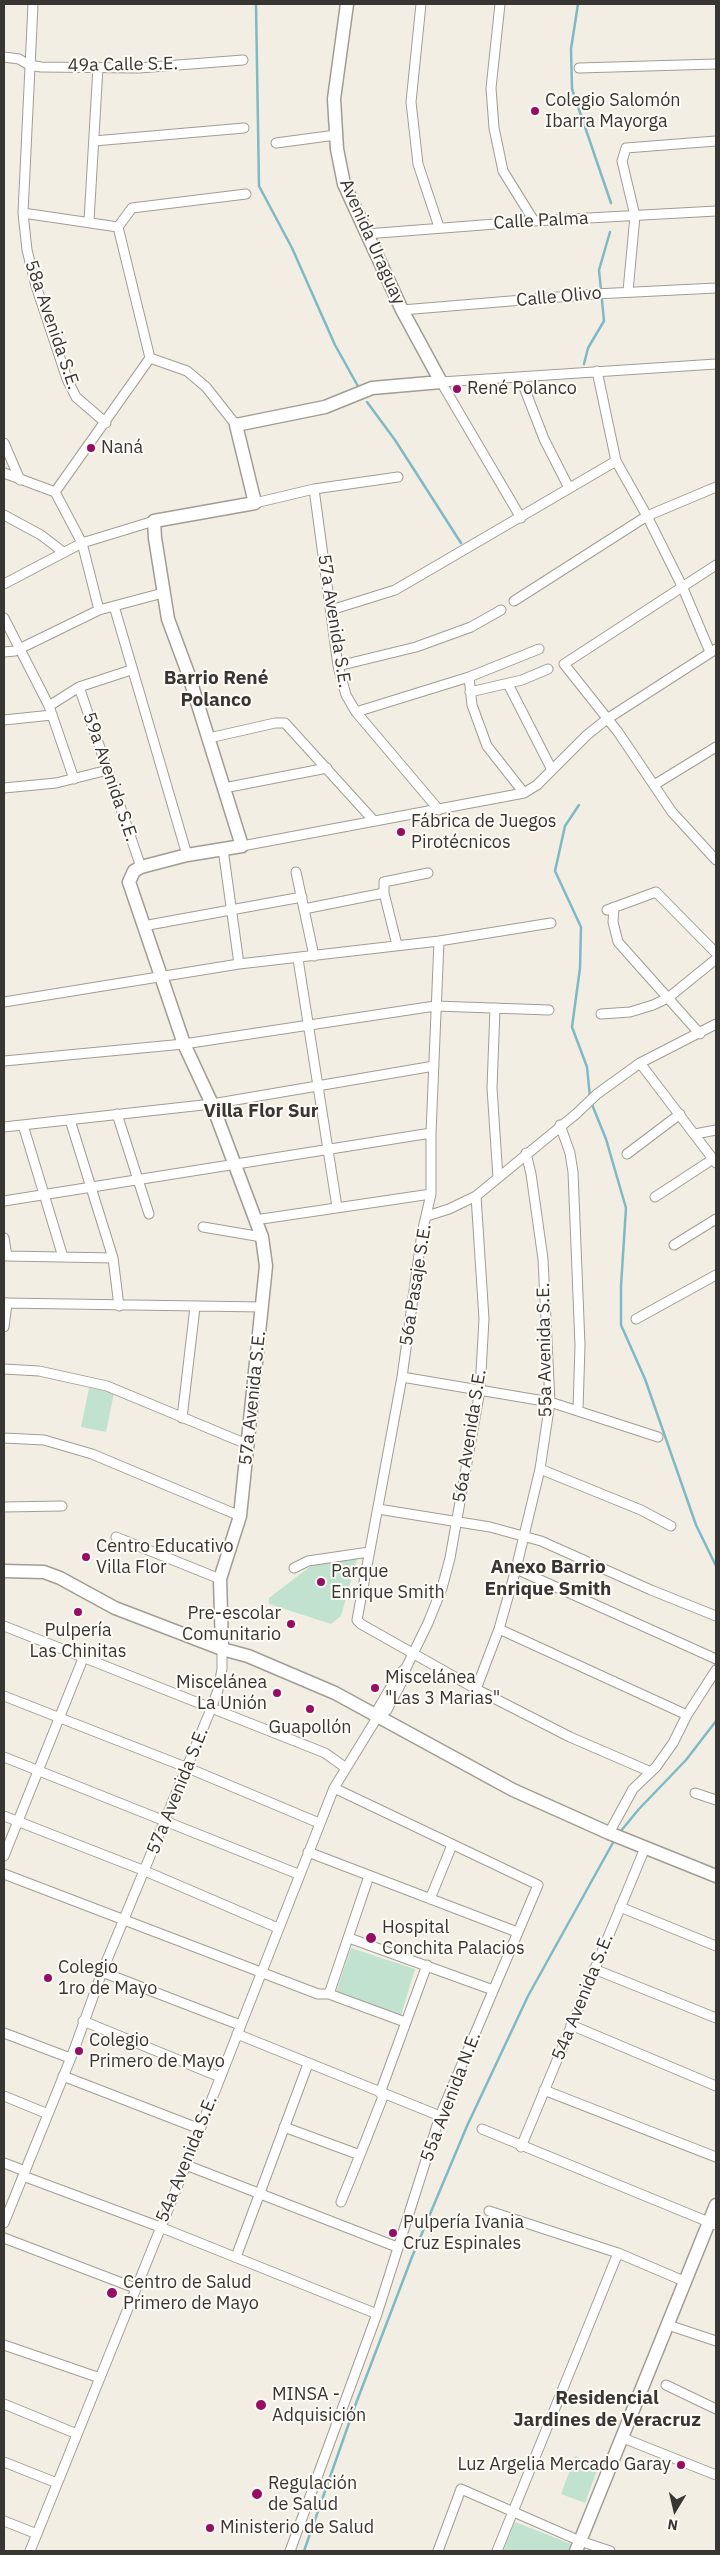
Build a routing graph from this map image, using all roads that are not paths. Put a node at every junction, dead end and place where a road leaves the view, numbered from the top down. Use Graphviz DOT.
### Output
graph roads {
  1 [pos="33,4"];
  2 [pos="346,4"];
  3 [pos="421,4"];
  4 [pos="500,4"];
  5 [pos="4,57"];
  6 [pos="243,60"];
  7 [pos="716,64"];
  8 [pos="29,65"];
  9 [pos="98,67"];
  10 [pos="579,68"];
  11 [pos="244,128"];
  12 [pos="336,135"];
  13 [pos="94,140"];
  14 [pos="716,141"];
  15 [pos="276,143"];
  16 [pos="246,194"];
  17 [pos="716,211"];
  18 [pos="23,212"];
  19 [pos="635,216"];
  20 [pos="89,221"];
  21 [pos="534,221"];
  22 [pos="118,227"];
  23 [pos="439,227"];
  24 [pos="366,234"];
  25 [pos="716,288"];
  26 [pos="628,292"];
  27 [pos="402,310"];
  28 [pos="150,358"];
  29 [pos="716,364"];
  30 [pos="597,371"];
  31 [pos="520,377"];
  32 [pos="442,382"];
  33 [pos="106,423"];
  34 [pos="236,425"];
  35 [pos="4,443"];
  36 [pos="616,460"];
  37 [pos="4,473"];
  38 [pos="398,477"];
  39 [pos="20,480"];
  40 [pos="569,488"];
  41 [pos="716,488"];
  42 [pos="314,490"];
  43 [pos="55,492"];
  44 [pos="255,503"];
  45 [pos="4,515"];
  46 [pos="647,516"];
  47 [pos="521,518"];
  48 [pos="154,521"];
  49 [pos="82,543"];
  50 [pos="63,552"];
  51 [pos="716,564"];
  52 [pos="4,584"];
  53 [pos="682,586"];
  54 [pos="163,593"];
  55 [pos="514,601"];
  56 [pos="114,606"];
  57 [pos="99,610"];
  58 [pos="331,610"];
  59 [pos="501,610"];
  60 [pos="4,618"];
  61 [pos="18,649"];
  62 [pos="539,649"];
  63 [pos="713,651"];
  64 [pos="4,652"];
  65 [pos="338,666"];
  66 [pos="548,669"];
  67 [pos="132,670"];
  68 [pos="469,677"];
  69 [pos="508,684"];
  70 [pos="79,687"];
  71 [pos="470,692"];
  72 [pos="50,710"];
  73 [pos="356,712"];
  74 [pos="607,719"];
  75 [pos="4,720"];
  76 [pos="209,738"];
  77 [pos="716,747"];
  78 [pos="327,768"];
  79 [pos="108,770"];
  80 [pos="552,770"];
  81 [pos="74,779"];
  82 [pos="654,784"];
  83 [pos="4,788"];
  84 [pos="224,788"];
  85 [pos="524,794"];
  86 [pos="440,810"];
  87 [pos="374,821"];
  88 [pos="242,846"];
  89 [pos="223,849"];
  90 [pos="187,856"];
  91 [pos="716,860"];
  92 [pos="141,867"];
  93 [pos="296,872"];
  94 [pos="428,873"];
  95 [pos="384,893"];
  96 [pos="302,897"];
  97 [pos="230,909"];
  98 [pos="304,909"];
  99 [pos="551,923"];
  100 [pos="143,926"];
  101 [pos="439,941"];
  102 [pos="397,945"];
  103 [pos="716,954"];
  104 [pos="314,956"];
  105 [pos="298,959"];
  106 [pos="716,959"];
  107 [pos="239,964"];
  108 [pos="161,977"];
  109 [pos="668,998"];
  110 [pos="4,1002"];
  111 [pos="435,1006"];
  112 [pos="495,1008"];
  113 [pos="549,1010"];
  114 [pos="601,1014"];
  115 [pos="716,1024"];
  116 [pos="308,1026"];
  117 [pos="700,1034"];
  118 [pos="184,1044"];
  119 [pos="4,1061"];
  120 [pos="640,1063"];
  121 [pos="434,1066"];
  122 [pos="317,1087"];
  123 [pos="212,1104"];
  124 [pos="117,1114"];
  125 [pos="680,1114"];
  126 [pos="70,1120"];
  127 [pos="23,1125"];
  128 [pos="560,1125"];
  129 [pos="4,1126"];
  130 [pos="716,1130"];
  131 [pos="431,1132"];
  132 [pos="695,1134"];
  133 [pos="326,1148"];
  134 [pos="526,1153"];
  135 [pos="627,1154"];
  136 [pos="714,1161"];
  137 [pos="234,1163"];
  138 [pos="138,1178"];
  139 [pos="498,1178"];
  140 [pos="92,1186"];
  141 [pos="45,1194"];
  142 [pos="431,1194"];
  143 [pos="476,1196"];
  144 [pos="656,1197"];
  145 [pos="4,1201"];
  146 [pos="336,1207"];
  147 [pos="149,1214"];
  148 [pos="427,1216"];
  149 [pos="716,1219"];
  150 [pos="255,1220"];
  151 [pos="203,1227"];
  152 [pos="262,1237"];
  153 [pos="4,1238"];
  154 [pos="674,1244"];
  155 [pos="63,1257"];
  156 [pos="113,1258"];
  157 [pos="716,1275"];
  158 [pos="5,1303"];
  159 [pos="119,1306"];
  160 [pos="195,1307"];
  161 [pos="262,1307"];
  162 [pos="636,1319"];
  163 [pos="4,1327"];
  164 [pos="4,1369"];
  165 [pos="402,1378"];
  166 [pos="480,1390"];
  167 [pos="550,1402"];
  168 [pos="578,1410"];
  169 [pos="182,1418"];
  170 [pos="658,1437"];
  171 [pos="4,1438"];
  172 [pos="249,1445"];
  173 [pos="540,1469"];
  174 [pos="62,1506"];
  175 [pos="4,1507"];
  176 [pos="378,1509"];
  177 [pos="240,1516"];
  178 [pos="456,1522"];
  179 [pos="672,1526"];
  180 [pos="523,1535"];
  181 [pos="116,1537"];
  182 [pos="370,1552"];
  183 [pos="294,1568"];
  184 [pos="516,1569"];
  185 [pos="4,1571"];
  186 [pos="220,1578"];
  187 [pos="714,1615"];
  188 [pos="4,1626"];
  189 [pos="499,1630"];
  190 [pos="222,1649"];
  191 [pos="412,1654"];
  192 [pos="84,1656"];
  193 [pos="716,1659"];
  194 [pos="716,1670"];
  195 [pos="476,1689"];
  196 [pos="4,1696"];
  197 [pos="211,1709"];
  198 [pos="687,1715"];
  199 [pos="62,1717"];
  200 [pos="377,1718"];
  201 [pos="4,1757"];
  202 [pos="188,1768"];
  203 [pos="346,1768"];
  204 [pos="38,1771"];
  205 [pos="651,1772"];
  206 [pos="334,1788"];
  207 [pos="695,1792"];
  208 [pos="716,1800"];
  209 [pos="4,1816"];
  210 [pos="18,1821"];
  211 [pos="166,1821"];
  212 [pos="319,1824"];
  213 [pos="614,1835"];
  214 [pos="452,1845"];
  215 [pos="646,1848"];
  216 [pos="308,1852"];
  217 [pos="4,1856"];
  218 [pos="145,1871"];
  219 [pos="4,1874"];
  220 [pos="298,1874"];
  221 [pos="369,1876"];
  222 [pos="716,1876"];
  223 [pos="430,1899"];
  224 [pos="620,1908"];
  225 [pos="124,1922"];
  226 [pos="278,1928"];
  227 [pos="517,1932"];
  228 [pos="349,1938"];
  229 [pos="716,1946"];
  230 [pos="427,1965"];
  231 [pos="594,1969"];
  232 [pos="102,1972"];
  233 [pos="261,1972"];
  234 [pos="494,1990"];
  235 [pos="329,1994"];
  236 [pos="716,2018"];
  237 [pos="83,2021"];
  238 [pos="405,2022"];
  239 [pos="571,2025"];
  240 [pos="238,2029"];
  241 [pos="4,2033"];
  242 [pos="70,2058"];
  243 [pos="308,2064"];
  244 [pos="63,2076"];
  245 [pos="220,2077"];
  246 [pos="716,2086"];
  247 [pos="544,2090"];
  248 [pos="382,2093"];
  249 [pos="4,2096"];
  250 [pos="48,2114"];
  251 [pos="440,2116"];
  252 [pos="284,2127"];
  253 [pos="200,2129"];
  254 [pos="482,2129"];
  255 [pos="521,2147"];
  256 [pos="360,2155"];
  257 [pos="716,2156"];
  258 [pos="4,2163"];
  259 [pos="186,2165"];
  260 [pos="24,2173"];
  261 [pos="258,2194"];
  262 [pos="341,2202"];
  263 [pos="716,2205"];
  264 [pos="489,2212"];
  265 [pos="4,2223"];
  266 [pos="713,2224"];
  267 [pos="160,2227"];
  268 [pos="4,2238"];
  269 [pos="397,2247"];
  270 [pos="618,2253"];
  271 [pos="236,2257"];
  272 [pos="686,2282"];
  273 [pos="135,2288"];
  274 [pos="377,2314"];
  275 [pos="674,2327"];
  276 [pos="716,2342"];
  277 [pos="4,2345"];
  278 [pos="100,2378"];
  279 [pos="666,2386"];
  280 [pos="4,2404"];
  281 [pos="716,2409"];
  282 [pos="77,2434"];
  283 [pos="624,2438"];
  284 [pos="4,2462"];
  285 [pos="716,2475"];
  286 [pos="57,2483"];
  287 [pos="513,2512"];
  288 [pos="4,2521"];
  289 [pos="37,2534"];
  290 [pos="578,2546"];
  291 [pos="30,2551"];
  292 [pos="290,2551"];
  293 [pos="438,2551"];
  294 [pos="497,2551"];
  295 [pos="610,2551"];
  1 -- 8 [label="street, 58a Avenida S.E."];
  2 -- 12 [label="street, Avenida Uraguay"];
  3 -- 23 [label="street"];
  4 -- 21 [label="street"];
  5 -- 8 [label="street, 49a Calle S.E."];
  6 -- 9 [label="street, 49a Calle S.E."];
  7 -- 10 [label="street"];
  8 -- 9 [label="street, 49a Calle S.E."];
  8 -- 18 [label="street, 58a Avenida S.E."];
  9 -- 13 [label="street"];
  11 -- 13 [label="street"];
  12 -- 15 [label="street"];
  12 -- 24 [label="street, Avenida Uraguay"];
  13 -- 20 [label="street"];
  14 -- 19 [label="street"];
  16 -- 22 [label="street"];
  17 -- 19 [label="street, Calle Palma"];
  18 -- 20 [label="street"];
  18 -- 33 [label="street, 58a Avenida S.E."];
  19 -- 21 [label="street, Calle Palma"];
  19 -- 26 [label="street"];
  20 -- 22 [label="street"];
  21 -- 23 [label="street, Calle Palma"];
  22 -- 28 [label="street"];
  23 -- 24 [label="street, Calle Palma"];
  24 -- 27 [label="street, Avenida Uraguay"];
  25 -- 26 [label="street, Calle Olivo"];
  26 -- 27 [label="street, Calle Olivo"];
  27 -- 32 [label="street, Avenida Uraguay"];
  28 -- 33 [label="street"];
  28 -- 34 [label="street"];
  29 -- 30 [label="street"];
  30 -- 31 [label="street"];
  30 -- 36 [label="street"];
  31 -- 32 [label="street"];
  31 -- 40 [label="street"];
  32 -- 34 [label="street"];
  32 -- 47 [label="street"];
  33 -- 43 [label="street"];
  34 -- 44 [label="street"];
  35 -- 39 [label="street"];
  36 -- 40 [label="street"];
  36 -- 46 [label="street"];
  37 -- 39 [label="street"];
  38 -- 42 [label="street"];
  39 -- 43 [label="street"];
  40 -- 47 [label="street"];
  41 -- 46 [label="street"];
  42 -- 44 [label="street"];
  42 -- 58 [label="street, 57a Avenida S.E."];
  43 -- 49 [label="street"];
  44 -- 48 [label="street"];
  45 -- 50 [label="street"];
  46 -- 53 [label="street"];
  46 -- 55 [label="street"];
  47 -- 58 [label="street"];
  48 -- 49 [label="street"];
  48 -- 54 [label="street"];
  49 -- 50 [label="street"];
  49 -- 57 [label="street"];
  50 -- 52 [label="street"];
  51 -- 53 [label="street"];
  53 -- 63 [label="street"];
  53 -- 74 [label="street"];
  54 -- 56 [label="street"];
  54 -- 76 [label="street"];
  56 -- 57 [label="street"];
  56 -- 67 [label="street"];
  57 -- 61 [label="street"];
  58 -- 65 [label="street, 57a Avenida S.E."];
  59 -- 65 [label="street"];
  60 -- 61 [label="street"];
  61 -- 64 [label="street"];
  61 -- 72 [label="street"];
  62 -- 68 [label="street"];
  63 -- 74 [label="street"];
  65 -- 73 [label="street, 57a Avenida S.E."];
  66 -- 69 [label="street"];
  67 -- 70 [label="street"];
  67 -- 90 [label="street"];
  68 -- 71 [label="street"];
  68 -- 73 [label="street"];
  69 -- 71 [label="street"];
  69 -- 80 [label="street"];
  70 -- 72 [label="street"];
  70 -- 79 [label="street, 59a Avenida S.E."];
  71 -- 85 [label="street"];
  72 -- 75 [label="street"];
  72 -- 81 [label="street"];
  73 -- 86 [label="street, 57a Avenida S.E."];
  74 -- 80 [label="street"];
  74 -- 82 [label="street"];
  76 -- 78 [label="street"];
  76 -- 84 [label="street"];
  77 -- 82 [label="street"];
  78 -- 84 [label="street"];
  78 -- 87 [label="street"];
  79 -- 81 [label="street"];
  79 -- 92 [label="street, 59a Avenida S.E."];
  80 -- 85 [label="street"];
  81 -- 83 [label="street"];
  82 -- 91 [label="street"];
  84 -- 88 [label="street"];
  85 -- 86 [label="street"];
  86 -- 87 [label="street"];
  87 -- 88 [label="street"];
  88 -- 89 [label="street"];
  89 -- 90 [label="street"];
  89 -- 97 [label="street"];
  90 -- 92 [label="street"];
  92 -- 100 [label="street, 57a Avenida S.E."];
  93 -- 96 [label="street"];
  94 -- 95 [label="street"];
  95 -- 98 [label="street"];
  95 -- 102 [label="street"];
  96 -- 97 [label="street"];
  96 -- 98 [label="street"];
  97 -- 100 [label="street"];
  97 -- 107 [label="street"];
  98 -- 104 [label="street"];
  99 -- 101 [label="street"];
  100 -- 108 [label="street, 57a Avenida S.E."];
  101 -- 102 [label="street"];
  101 -- 111 [label="street, 56a Pasaje S.E."];
  102 -- 104 [label="street"];
  103 -- 109 [label="street"];
  104 -- 105 [label="street"];
  105 -- 107 [label="street"];
  105 -- 116 [label="street"];
  106 -- 109 [label="street"];
  107 -- 108 [label="street"];
  108 -- 110 [label="street"];
  108 -- 118 [label="street, 57a Avenida S.E."];
  109 -- 114 [label="street"];
  109 -- 117 [label="street"];
  111 -- 112 [label="street"];
  111 -- 116 [label="street"];
  111 -- 121 [label="street, 56a Pasaje S.E."];
  112 -- 113 [label="street"];
  112 -- 139 [label="street"];
  115 -- 117 [label="street"];
  116 -- 118 [label="street"];
  116 -- 122 [label="street"];
  117 -- 120 [label="street"];
  118 -- 119 [label="street"];
  118 -- 123 [label="street, 57a Avenida S.E."];
  120 -- 125 [label="street"];
  120 -- 128 [label="street"];
  121 -- 122 [label="street"];
  121 -- 131 [label="street, 56a Pasaje S.E."];
  122 -- 123 [label="street"];
  122 -- 133 [label="street"];
  123 -- 124 [label="street"];
  123 -- 137 [label="street, 57a Avenida S.E."];
  124 -- 126 [label="street"];
  124 -- 138 [label="street"];
  125 -- 132 [label="street"];
  125 -- 135 [label="street"];
  126 -- 127 [label="street"];
  126 -- 140 [label="street"];
  127 -- 129 [label="street"];
  127 -- 141 [label="street"];
  128 -- 134 [label="street"];
  128 -- 168 [label="street"];
  130 -- 132 [label="street"];
  131 -- 133 [label="street"];
  131 -- 142 [label="street, 56a Pasaje S.E."];
  132 -- 136 [label="street"];
  133 -- 137 [label="street"];
  133 -- 146 [label="street"];
  134 -- 139 [label="street"];
  134 -- 167 [label="street, 55a Avenida S.E."];
  136 -- 144 [label="street"];
  137 -- 138 [label="street"];
  137 -- 150 [label="street, 57a Avenida S.E."];
  138 -- 140 [label="street"];
  138 -- 147 [label="street"];
  139 -- 143 [label="street"];
  140 -- 141 [label="street"];
  140 -- 156 [label="street"];
  141 -- 145 [label="street"];
  141 -- 155 [label="street"];
  142 -- 146 [label="street"];
  142 -- 148 [label="street, 56a Pasaje S.E."];
  143 -- 148 [label="street"];
  143 -- 166 [label="street, 56a Avenida S.E."];
  146 -- 150 [label="street"];
  148 -- 165 [label="street, 56a Pasaje S.E."];
  149 -- 154 [label="street"];
  150 -- 152 [label="street, 57a Avenida S.E."];
  151 -- 152 [label="street"];
  152 -- 161 [label="street, 57a Avenida S.E."];
  153 -- 155 [label="street"];
  155 -- 156 [label="street"];
  156 -- 159 [label="street"];
  157 -- 162 [label="street"];
  158 -- 159 [label="street"];
  158 -- 163 [label="street"];
  159 -- 160 [label="street"];
  160 -- 161 [label="street"];
  160 -- 169 [label="street"];
  161 -- 172 [label="street, 57a Avenida S.E."];
  164 -- 169 [label="street"];
  165 -- 166 [label="street"];
  165 -- 176 [label="street, 56a Pasaje S.E."];
  166 -- 167 [label="street"];
  166 -- 178 [label="street, 56a Avenida S.E."];
  167 -- 168 [label="street"];
  167 -- 173 [label="street, 55a Avenida S.E."];
  168 -- 170 [label="street"];
  169 -- 172 [label="street"];
  171 -- 177 [label="street"];
  172 -- 177 [label="street, 57a Avenida S.E."];
  173 -- 179 [label="street"];
  173 -- 180 [label="street, 55a Avenida S.E."];
  174 -- 175 [label="street"];
  176 -- 178 [label="street"];
  176 -- 182 [label="street, 56a Pasaje S.E."];
  177 -- 186 [label="street, 57a Avenida S.E."];
  178 -- 180 [label="street"];
  178 -- 191 [label="street, 56a Avenida S.E."];
  180 -- 184 [label="street, 55a Avenida S.E."];
  180 -- 187 [label="street"];
  181 -- 186 [label="street"];
  182 -- 183 [label="street"];
  182 -- 191 [label="street, 56a Pasaje S.E."];
  184 -- 189 [label="street, 55a Avenida S.E."];
  184 -- 193 [label="street"];
  185 -- 190 [label="street"];
  186 -- 190 [label="street, 57a Avenida S.E."];
  188 -- 192 [label="street"];
  189 -- 195 [label="street, 55a Avenida S.E."];
  189 -- 198 [label="street"];
  190 -- 197 [label="street, 57a Avenida S.E."];
  190 -- 200 [label="street"];
  191 -- 195 [label="street"];
  191 -- 200 [label="street, 56a Avenida S.E."];
  192 -- 197 [label="street"];
  192 -- 199 [label="street"];
  194 -- 198 [label="street"];
  195 -- 205 [label="street"];
  196 -- 199 [label="street"];
  197 -- 202 [label="street, 57a Avenida S.E."];
  197 -- 203 [label="street"];
  198 -- 205 [label="street"];
  199 -- 202 [label="street"];
  199 -- 204 [label="street"];
  200 -- 203 [label="street, 56a Avenida S.E."];
  200 -- 213 [label="street"];
  201 -- 204 [label="street"];
  202 -- 211 [label="street, 57a Avenida S.E."];
  202 -- 212 [label="street"];
  203 -- 206 [label="street, 54a Avenida S.E."];
  204 -- 210 [label="street"];
  204 -- 211 [label="street"];
  205 -- 213 [label="street"];
  206 -- 212 [label="street, 54a Avenida S.E."];
  206 -- 214 [label="street"];
  207 -- 208 [label="street"];
  209 -- 210 [label="street"];
  210 -- 217 [label="street"];
  210 -- 218 [label="street"];
  211 -- 218 [label="street, 57a Avenida S.E."];
  211 -- 220 [label="street"];
  212 -- 216 [label="street, 54a Avenida S.E."];
  213 -- 215 [label="street"];
  214 -- 223 [label="street"];
  214 -- 227 [label="street, 55a Avenida N.E."];
  215 -- 222 [label="street"];
  215 -- 224 [label="street, 54a Avenida S.E."];
  216 -- 220 [label="street, 54a Avenida S.E."];
  216 -- 221 [label="street"];
  218 -- 225 [label="street, 57a Avenida S.E."];
  218 -- 226 [label="street"];
  219 -- 225 [label="street"];
  220 -- 226 [label="street, 54a Avenida S.E."];
  221 -- 223 [label="street"];
  221 -- 228 [label="street"];
  223 -- 227 [label="street"];
  224 -- 229 [label="street"];
  224 -- 231 [label="street, 54a Avenida S.E."];
  225 -- 232 [label="street, 57a Avenida S.E."];
  225 -- 233 [label="street"];
  226 -- 233 [label="street, 54a Avenida S.E."];
  227 -- 234 [label="street, 55a Avenida N.E."];
  228 -- 230 [label="street"];
  228 -- 235 [label="street"];
  230 -- 234 [label="street"];
  230 -- 238 [label="street"];
  231 -- 236 [label="street"];
  231 -- 239 [label="street, 54a Avenida S.E."];
  232 -- 237 [label="street, 57a Avenida S.E."];
  232 -- 240 [label="street"];
  233 -- 235 [label="street"];
  233 -- 240 [label="street, 54a Avenida S.E."];
  234 -- 251 [label="street, 55a Avenida N.E."];
  235 -- 238 [label="street"];
  237 -- 242 [label="street, 57a Avenida S.E."];
  237 -- 245 [label="street"];
  238 -- 248 [label="street"];
  239 -- 246 [label="street"];
  239 -- 247 [label="street, 54a Avenida S.E."];
  240 -- 243 [label="street"];
  240 -- 245 [label="street, 54a Avenida S.E."];
  241 -- 242 [label="street"];
  242 -- 244 [label="street, 57a Avenida S.E."];
  243 -- 248 [label="street"];
  243 -- 252 [label="street"];
  244 -- 250 [label="street, 57a Avenida S.E."];
  244 -- 253 [label="street"];
  245 -- 253 [label="street, 54a Avenida S.E."];
  247 -- 255 [label="street, 54a Avenida S.E."];
  247 -- 257 [label="street"];
  248 -- 251 [label="street"];
  248 -- 256 [label="street"];
  249 -- 250 [label="street"];
  250 -- 260 [label="street, 57a Avenida S.E."];
  251 -- 269 [label="street, 55a Avenida N.E."];
  252 -- 256 [label="street"];
  252 -- 261 [label="street"];
  253 -- 259 [label="street, 54a Avenida S.E."];
  254 -- 255 [label="street"];
  255 -- 266 [label="street"];
  256 -- 262 [label="street"];
  258 -- 260 [label="street"];
  259 -- 261 [label="street"];
  259 -- 267 [label="street, 54a Avenida S.E."];
  260 -- 265 [label="street, 57a Avenida S.E."];
  260 -- 267 [label="street"];
  261 -- 269 [label="street"];
  261 -- 271 [label="street"];
  263 -- 266 [label="street"];
  264 -- 270 [label="street"];
  266 -- 272 [label="street"];
  267 -- 271 [label="street"];
  267 -- 273 [label="street, 54a Avenida S.E."];
  268 -- 273 [label="street"];
  269 -- 274 [label="street, 55a Avenida N.E."];
  270 -- 272 [label="street"];
  270 -- 287 [label="street"];
  271 -- 274 [label="street"];
  272 -- 283 [label="street"];
  273 -- 278 [label="street, 54a Avenida S.E."];
  274 -- 292 [label="street, 55a Avenida N.E."];
  275 -- 276 [label="street"];
  277 -- 278 [label="street"];
  278 -- 282 [label="street, 54a Avenida S.E."];
  279 -- 281 [label="street"];
  280 -- 282 [label="street"];
  282 -- 286 [label="street, 54a Avenida S.E."];
  283 -- 285 [label="street"];
  283 -- 290 [label="street"];
  284 -- 286 [label="street"];
  286 -- 289 [label="street, 54a Avenida S.E."];
  287 -- 290 [label="street"];
  287 -- 293 [label="street"];
  287 -- 294 [label="street"];
  288 -- 289 [label="street"];
  289 -- 291 [label="street, 54a Avenida S.E."];
  290 -- 295 [label="street"];
}
